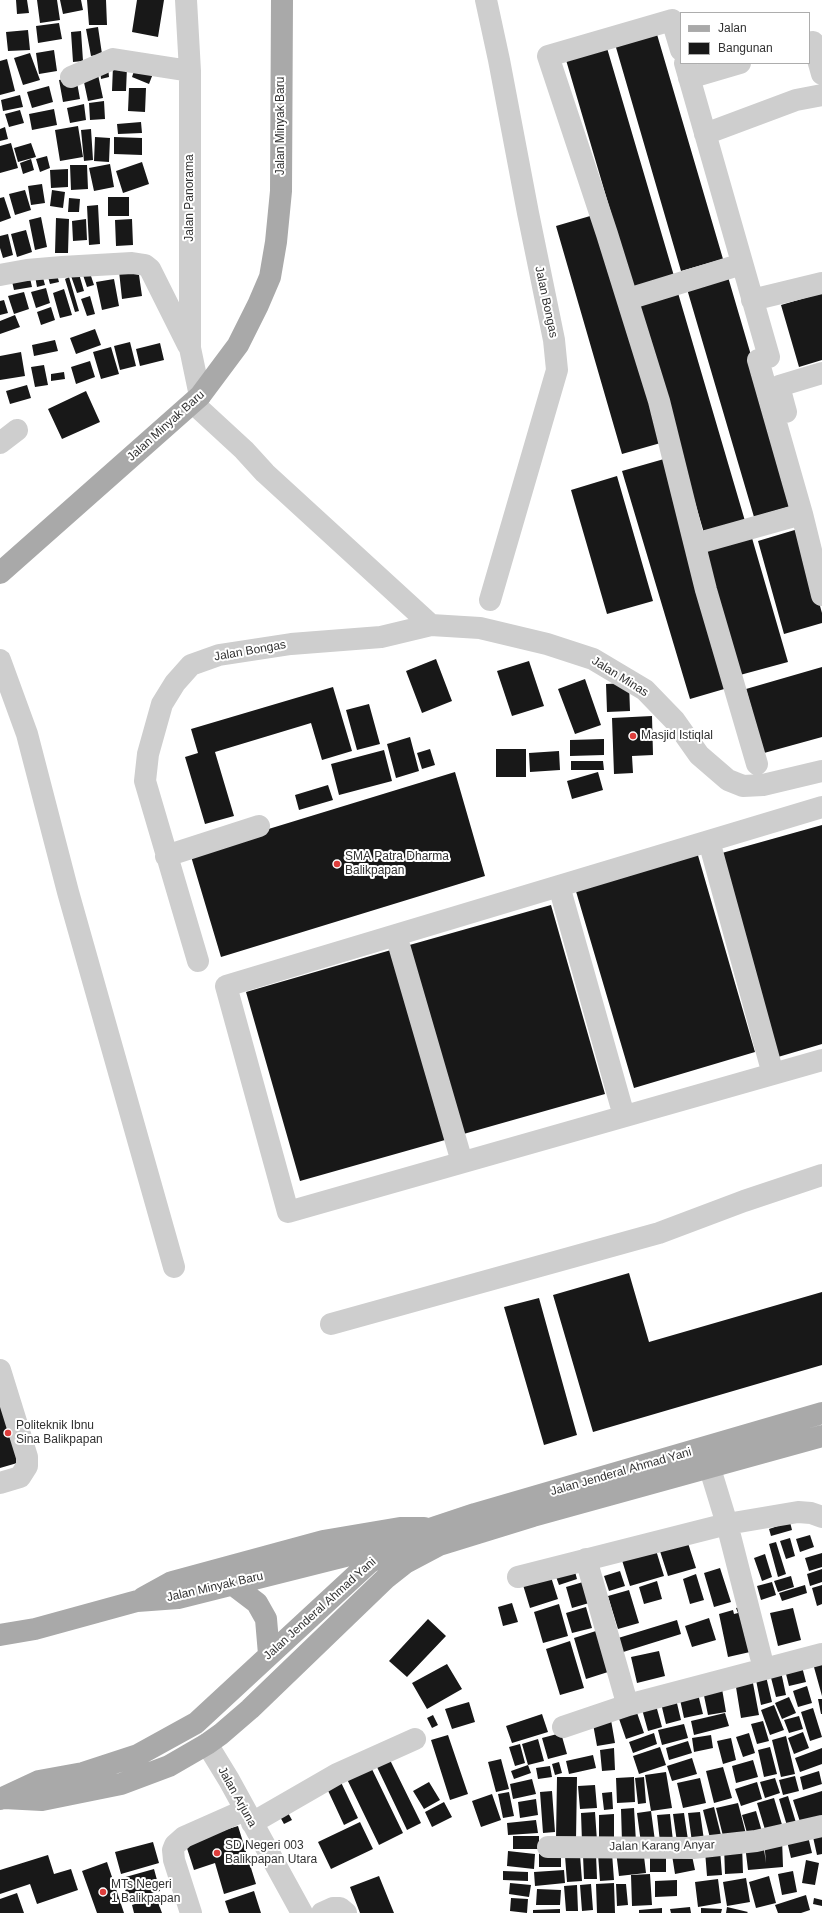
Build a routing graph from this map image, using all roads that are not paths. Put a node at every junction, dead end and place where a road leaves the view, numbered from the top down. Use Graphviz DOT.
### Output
graph roads {
  1 [pos="186,0"];
  2 [pos="282,0"];
  3 [pos="486,0"];
  4 [pos="810,43"];
  5 [pos="680,47"];
  6 [pos="732,64"];
  7 [pos="687,70"];
  8 [pos="190,71"];
  9 [pos="822,74"];
  10 [pos="71,77"];
  11 [pos="822,94"];
  12 [pos="705,134"];
  13 [pos="742,264"];
  14 [pos="0,275"];
  15 [pos="822,283"];
  16 [pos="628,299"];
  17 [pos="752,300"];
  18 [pos="190,348"];
  19 [pos="822,373"];
  20 [pos="197,400"];
  21 [pos="802,514"];
  22 [pos="695,544"];
  23 [pos="822,545"];
  24 [pos="0,573"];
  25 [pos="822,595"];
  26 [pos="490,600"];
  27 [pos="431,625"];
  28 [pos="480,628"];
  29 [pos="0,660"];
  30 [pos="757,764"];
  31 [pos="822,771"];
  32 [pos="822,807"];
  33 [pos="259,826"];
  34 [pos="709,841"];
  35 [pos="166,856"];
  36 [pos="559,886"];
  37 [pos="396,934"];
  38 [pos="198,961"];
  39 [pos="822,1060"];
  40 [pos="773,1074"];
  41 [pos="624,1116"];
  42 [pos="462,1162"];
  43 [pos="822,1174"];
  44 [pos="174,1267"];
  45 [pos="331,1324"];
  46 [pos="0,1370"];
  47 [pos="822,1413"];
  48 [pos="822,1436"];
  49 [pos="706,1457"];
  50 [pos="651,1473"];
  51 [pos="0,1483"];
  52 [pos="822,1517"];
  53 [pos="726,1520"];
  54 [pos="433,1528"];
  55 [pos="398,1545"];
  56 [pos="430,1550"];
  57 [pos="586,1560"];
  58 [pos="518,1577"];
  59 [pos="232,1584"];
  60 [pos="137,1601"];
  61 [pos="0,1635"];
  62 [pos="269,1654"];
  63 [pos="822,1654"];
  64 [pos="762,1661"];
  65 [pos="625,1696"];
  66 [pos="563,1727"];
  67 [pos="415,1739"];
  68 [pos="207,1744"];
  69 [pos="2,1798"];
  70 [pos="241,1803"];
  71 [pos="822,1826"];
  72 [pos="548,1847"];
  73 [pos="191,1913"];
  74 [pos="302,1913"];
  75 [pos="322,1913"];
  76 [pos="346,1913"];
  1 -- 8 [label="street, Jalan Panorama"];
  2 -- 20 [label="main road, Jalan Minyak Baru"];
  3 -- 26 [label="street, Jalan Bongas"];
  4 -- 9 [label="street"];
  5 -- 16 [label="street"];
  6 -- 7 [label="street"];
  7 -- 12 [label="street"];
  8 -- 10 [label="street"];
  8 -- 18 [label="street, Jalan Panorama"];
  11 -- 12 [label="street"];
  12 -- 13 [label="street"];
  13 -- 16 [label="street"];
  13 -- 17 [label="street"];
  14 -- 18 [label="street"];
  15 -- 17 [label="street"];
  16 -- 22 [label="street"];
  17 -- 21 [label="street"];
  18 -- 20 [label="street, Jalan Panorama"];
  19 -- 23 [label="street"];
  20 -- 24 [label="main road, Jalan Minyak Baru"];
  20 -- 27 [label="street"];
  21 -- 22 [label="street"];
  21 -- 25 [label="street"];
  22 -- 30 [label="street"];
  27 -- 28 [label="street, Jalan Bongas"];
  27 -- 35 [label="street, Jalan Bongas"];
  28 -- 31 [label="street, Jalan Minas"];
  29 -- 44 [label="street"];
  32 -- 34 [label="street"];
  33 -- 35 [label="street"];
  34 -- 36 [label="street"];
  34 -- 40 [label="street"];
  35 -- 38 [label="street, Jalan Bongas"];
  36 -- 37 [label="street"];
  36 -- 41 [label="street"];
  37 -- 42 [label="street"];
  37 -- 42 [label="street"];
  39 -- 40 [label="street"];
  40 -- 41 [label="street"];
  41 -- 42 [label="street"];
  43 -- 45 [label="street"];
  46 -- 51 [label="street"];
  47 -- 49 [label="main road, Jalan Jenderal Ahmad Yani"];
  48 -- 49 [label="main road, Jalan Jenderal Ahmad Yani"];
  49 -- 50 [label="main road, Jalan Jenderal Ahmad Yani"];
  49 -- 53 [label="street"];
  50 -- 54 [label="main road, Jalan Jenderal Ahmad Yani"];
  50 -- 56 [label="main road, Jalan Jenderal Ahmad Yani"];
  52 -- 53 [label="street"];
  53 -- 57 [label="street"];
  53 -- 64 [label="street"];
  54 -- 55 [label="main road, Jalan Jenderal Ahmad Yani"];
  54 -- 60 [label="main road"];
  55 -- 56 [label="main road, Jalan Minyak Baru"];
  55 -- 59 [label="main road, Jalan Minyak Baru"];
  55 -- 62 [label="main road, Jalan Jenderal Ahmad Yani"];
  56 -- 68 [label="main road, Jalan Jenderal Ahmad Yani"];
  57 -- 58 [label="street"];
  57 -- 65 [label="street"];
  59 -- 60 [label="main road, Jalan Minyak Baru"];
  59 -- 62 [label="main road"];
  60 -- 61 [label="main road, Jalan Minyak Baru"];
  62 -- 69 [label="main road, Jalan Jenderal Ahmad Yani"];
  63 -- 66 [label="street"];
  67 -- 70 [label="street"];
  68 -- 69 [label="main road, Jalan Jenderal Ahmad Yani"];
  68 -- 70 [label="street, Jalan Arjuna"];
  70 -- 73 [label="street"];
  70 -- 74 [label="street, Jalan Arjuna"];
  71 -- 72 [label="street, Jalan Karang Anyar"];
  75 -- 76 [label="street"];
}
